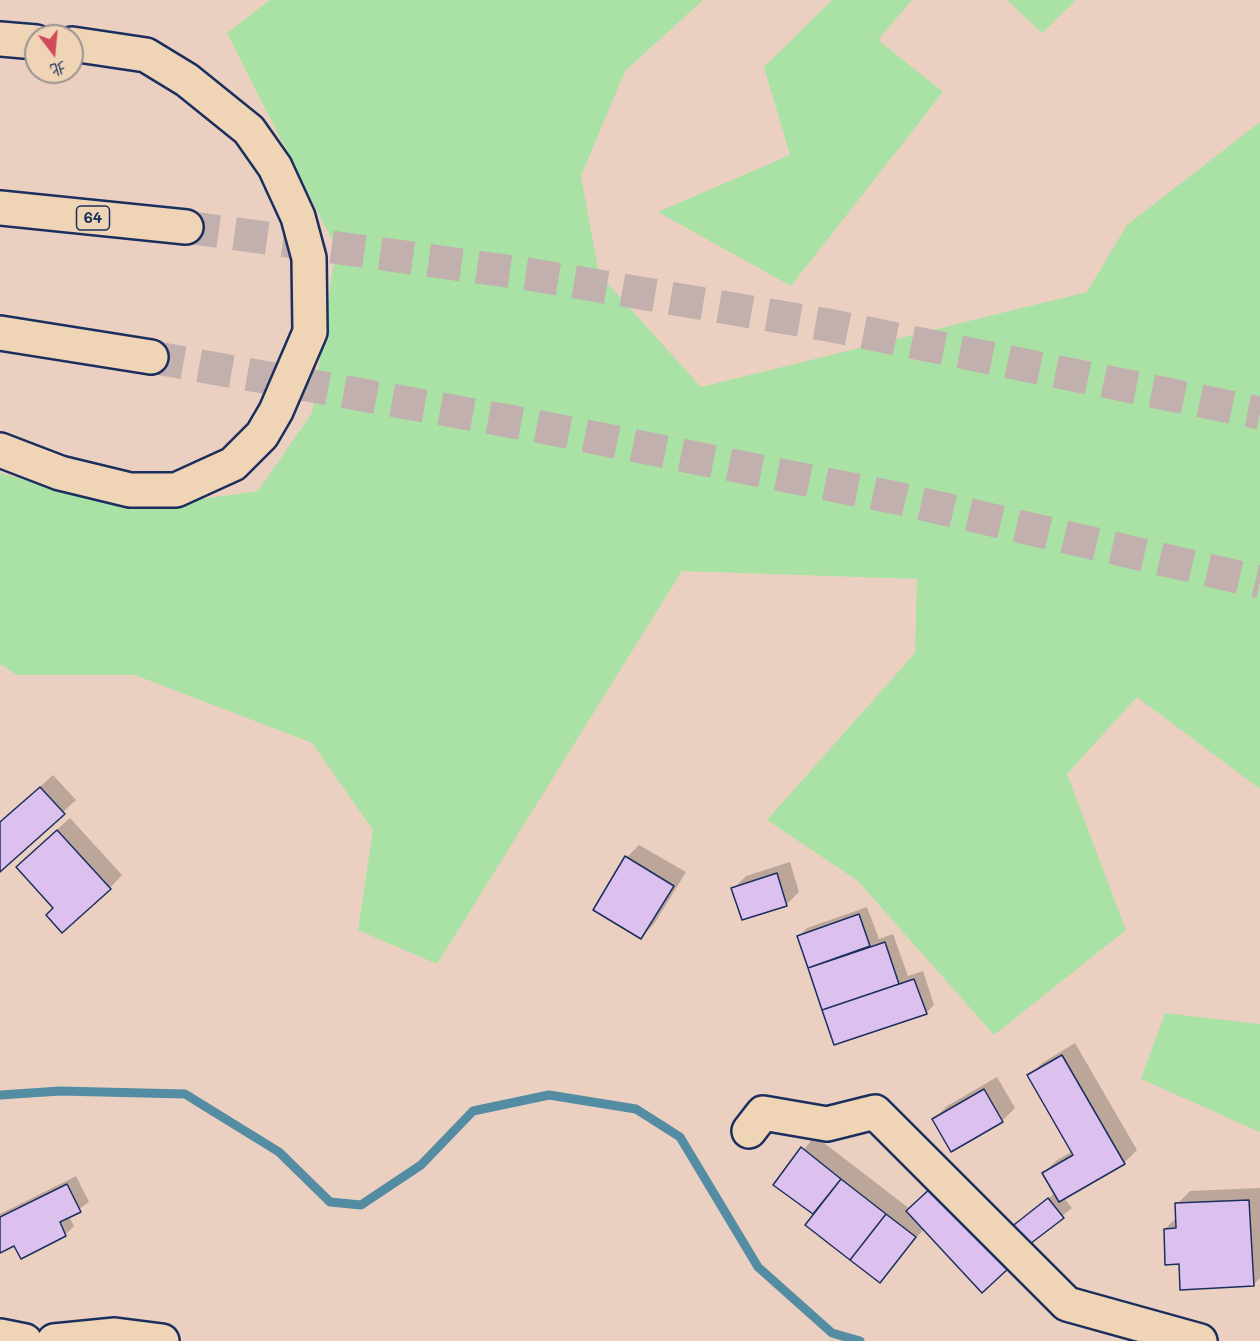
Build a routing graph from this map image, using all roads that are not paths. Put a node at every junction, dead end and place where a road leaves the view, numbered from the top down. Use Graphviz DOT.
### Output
graph roads {
  1 [pos="0,39"];
  2 [pos="24,41"];
  3 [pos="84,46"];
  4 [pos="0,208"];
  5 [pos="186,227"];
  6 [pos="0,333"];
  7 [pos="151,357"];
  8 [pos="0,450"];
  9 [pos="749,1131"];
  10 [pos="0,1336"];
  11 [pos="25,1341"];
  12 [pos="54,1341"];
  13 [pos="162,1341"];
  14 [pos="1200,1341"];
  1 -- 2 [label="main road"];
  3 -- 8 [label="main road"];
  4 -- 5 [label="main road, 64"];
  6 -- 7 [label="main road"];
  9 -- 14 [label="main road"];
  10 -- 11 [label="main road"];
  12 -- 13 [label="main road"];
}
